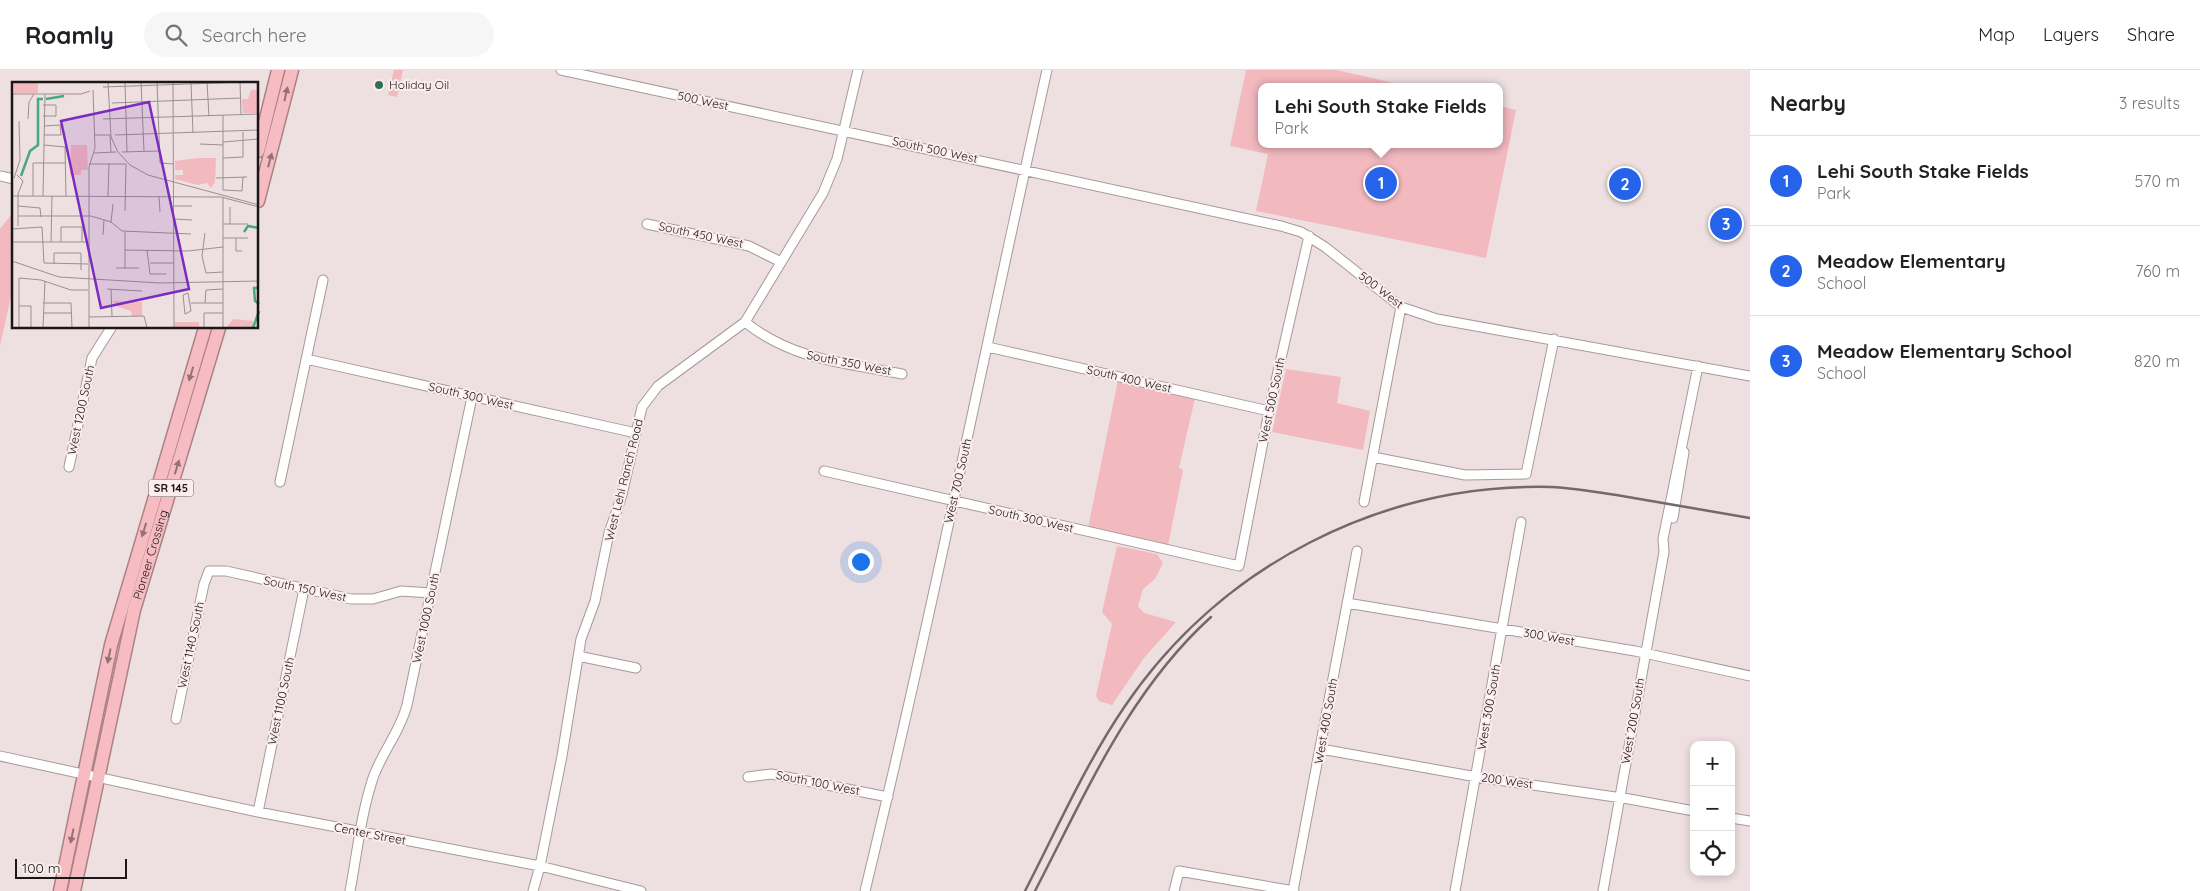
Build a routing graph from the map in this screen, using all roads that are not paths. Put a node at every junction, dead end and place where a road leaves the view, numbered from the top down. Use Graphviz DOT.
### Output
graph roads {
  1 [pos="278,70"];
  2 [pos="292,70"];
  3 [pos="561,70"];
  4 [pos="612,70"];
  5 [pos="858,70"];
  6 [pos="1047,70"];
  7 [pos="610,80"];
  8 [pos="845,131"];
  9 [pos="259,147"];
  10 [pos="1024,170"];
  11 [pos="259,197"];
  12 [pos="647,224"];
  13 [pos="1310,236"];
  14 [pos="781,262"];
  15 [pos="323,280"];
  16 [pos="1402,307"];
  17 [pos="745,322"];
  18 [pos="110,329"];
  19 [pos="205,329"];
  20 [pos="219,329"];
  21 [pos="1554,339"];
  22 [pos="988,347"];
  23 [pos="306,359"];
  24 [pos="1698,366"];
  25 [pos="902,374"];
  26 [pos="1750,376"];
  27 [pos="472,397"];
  28 [pos="1269,410"];
  29 [pos="636,433"];
  30 [pos="1373,457"];
  31 [pos="69,467"];
  32 [pos="824,471"];
  33 [pos="280,482"];
  34 [pos="954,501"];
  35 [pos="1364,502"];
  36 [pos="1521,522"];
  37 [pos="1357,551"];
  38 [pos="1239,566"];
  39 [pos="209,571"];
  40 [pos="304,590"];
  41 [pos="431,593"];
  42 [pos="1347,603"];
  43 [pos="1502,628"];
  44 [pos="1646,654"];
  45 [pos="578,656"];
  46 [pos="636,668"];
  47 [pos="1750,676"];
  48 [pos="176,719"];
  49 [pos="1321,749"];
  50 [pos="0,756"];
  51 [pos="84,776"];
  52 [pos="748,777"];
  53 [pos="1477,777"];
  54 [pos="98,778"];
  55 [pos="888,797"];
  56 [pos="1620,798"];
  57 [pos="1690,810"];
  58 [pos="258,812"];
  59 [pos="1735,819"];
  60 [pos="1750,822"];
  61 [pos="361,833"];
  62 [pos="540,866"];
  63 [pos="60,891"];
  64 [pos="74,891"];
  65 [pos="350,891"];
  66 [pos="533,891"];
  67 [pos="641,891"];
  68 [pos="865,891"];
  69 [pos="1174,891"];
  70 [pos="1294,891"];
  71 [pos="1455,891"];
  72 [pos="1603,891"];
  1 -- 9 [label="highway"];
  11 -- 2 [label="highway, one-way"];
  3 -- 7 [label="street, 500 West"];
  4 -- 7 [label="street"];
  5 -- 8 [label="street, West Lehi Ranch Road"];
  6 -- 10 [label="street, West 700 South"];
  7 -- 8 [label="street, 500 West"];
  8 -- 10 [label="street, South 500 West"];
  8 -- 14 [label="street, West Lehi Ranch Road"];
  10 -- 13 [label="street, 500 West"];
  10 -- 22 [label="street, West 700 South"];
  12 -- 14 [label="street, South 450 West"];
  13 -- 16 [label="street, 500 West"];
  13 -- 28 [label="street, West 500 South"];
  14 -- 17 [label="street, West Lehi Ranch Road"];
  15 -- 23 [label="street"];
  16 -- 21 [label="street, 500 West"];
  16 -- 30 [label="street"];
  17 -- 25 [label="street, South 350 West"];
  17 -- 29 [label="street, West Lehi Ranch Road"];
  18 -- 31 [label="street, West 1200 South"];
  19 -- 51 [label="highway, Pioneer Crossing / SR 145, one-way"];
  54 -- 20 [label="highway, Pioneer Crossing / SR 145, one-way"];
  21 -- 24 [label="street, 500 West"];
  21 -- 30 [label="street"];
  22 -- 28 [label="street, South 400 West"];
  22 -- 34 [label="street, West 700 South"];
  23 -- 27 [label="street, South 300 West"];
  23 -- 33 [label="street"];
  24 -- 26 [label="street, 500 West"];
  24 -- 44 [label="street, West 200 South"];
  27 -- 29 [label="street, South 300 West"];
  27 -- 41 [label="street, West 1000 South"];
  28 -- 38 [label="street, West 500 South"];
  29 -- 45 [label="street, West Lehi Ranch Road"];
  30 -- 35 [label="street"];
  32 -- 34 [label="street, South 300 West"];
  34 -- 38 [label="street, South 300 West"];
  34 -- 55 [label="street, West 700 South"];
  36 -- 43 [label="street, West 300 South"];
  37 -- 42 [label="street, West 400 South"];
  39 -- 40 [label="street, South 150 West"];
  39 -- 48 [label="street, West 1140 South"];
  40 -- 41 [label="street, South 150 West"];
  40 -- 58 [label="street, West 1100 South"];
  41 -- 61 [label="street, West 1000 South"];
  42 -- 43 [label="street, 300 West"];
  42 -- 49 [label="street, West 400 South"];
  43 -- 44 [label="street, 300 West"];
  43 -- 53 [label="street, West 300 South"];
  44 -- 47 [label="street, 300 West"];
  44 -- 56 [label="street, West 200 South"];
  45 -- 46 [label="street"];
  45 -- 62 [label="street, West Lehi Ranch Road"];
  49 -- 53 [label="street, 200 West"];
  49 -- 70 [label="street, West 400 South"];
  50 -- 51 [label="street"];
  51 -- 54 [label="street, Center Street"];
  51 -- 63 [label="highway, SR 145, one-way"];
  52 -- 55 [label="street, South 100 West"];
  53 -- 56 [label="street, 200 West"];
  53 -- 71 [label="street, West 300 South"];
  54 -- 58 [label="street, Center Street"];
  54 -- 64 [label="highway, SR 145"];
  55 -- 68 [label="street, West 700 South"];
  56 -- 57 [label="street, 200 West"];
  56 -- 72 [label="street, West 200 South"];
  58 -- 61 [label="street, Center Street"];
  59 -- 60 [label="street"];
  61 -- 62 [label="street, Center Street"];
  61 -- 65 [label="street, West 1000 South"];
  62 -- 66 [label="street, West Lehi Ranch Road"];
  62 -- 67 [label="street, Center Street"];
  69 -- 70 [label="street"];
}
